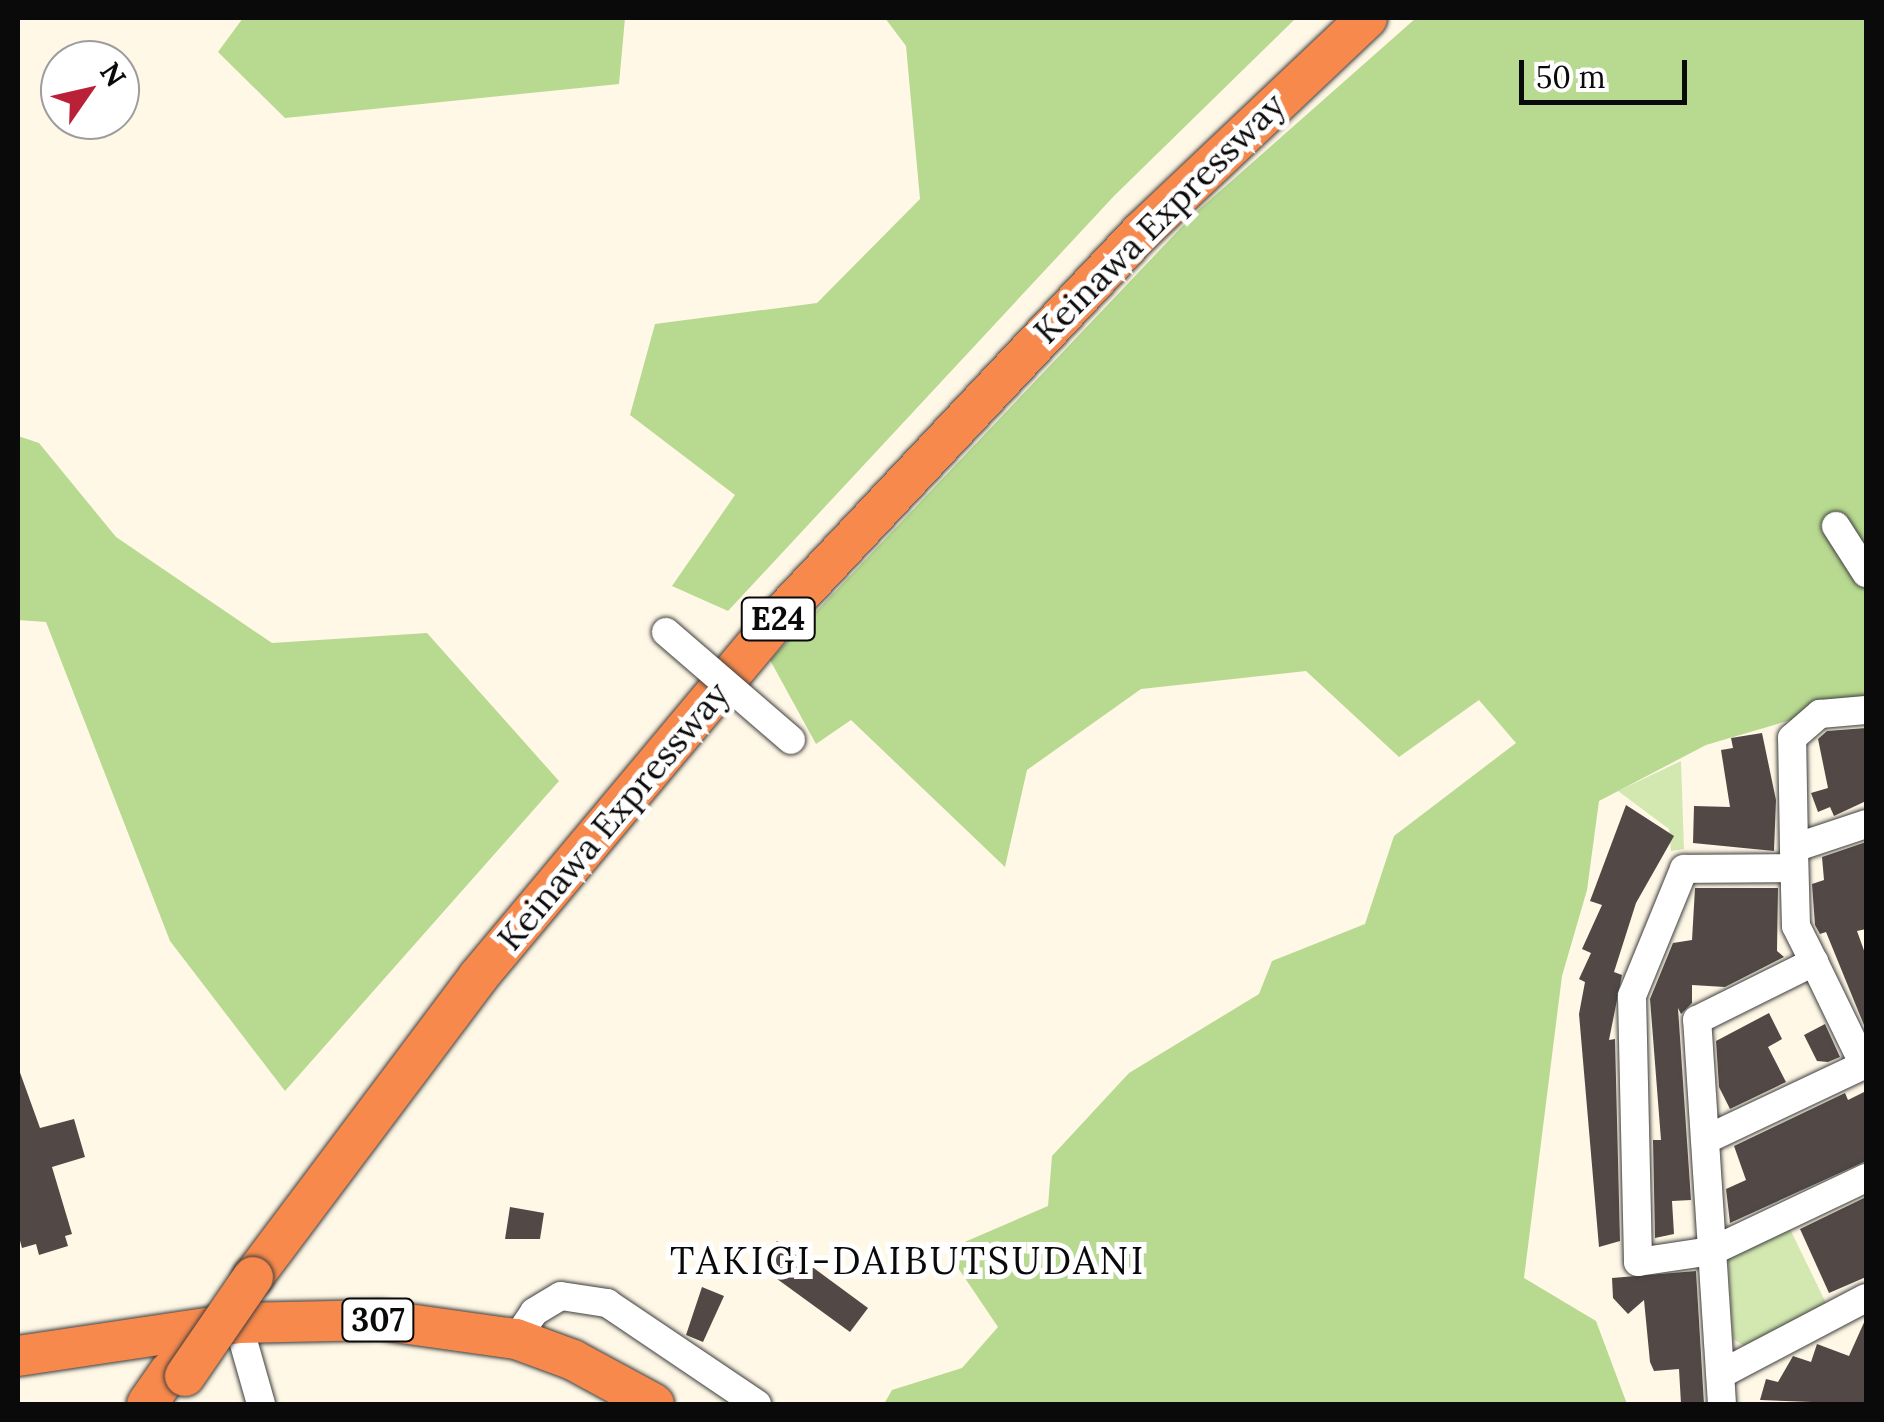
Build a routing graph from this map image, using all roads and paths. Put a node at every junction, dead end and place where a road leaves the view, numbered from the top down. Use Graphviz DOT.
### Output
graph roads {
  1 [pos="1346,18"];
  2 [pos="1367,18"];
  3 [pos="1836,526"];
  4 [pos="1866,573"];
  5 [pos="656,626"];
  6 [pos="1866,710"];
  7 [pos="791,740"];
  8 [pos="1866,824"];
  9 [pos="1794,858"];
  10 [pos="1814,962"];
  11 [pos="1865,1064"];
  12 [pos="1707,1139"];
  13 [pos="1866,1178"];
  14 [pos="1712,1251"];
  15 [pos="246,1276"];
  16 [pos="1866,1298"];
  17 [pos="238,1323"];
  18 [pos="516,1339"];
  19 [pos="18,1356"];
  20 [pos="1723,1373"];
  21 [pos="174,1384"];
  22 [pos="147,1404"];
  23 [pos="261,1404"];
  24 [pos="654,1404"];
  25 [pos="757,1404"];
  26 [pos="1722,1404"];
  1 -- 15 [label="highway, Keinawa Expressway / E24"];
  2 -- 15 [label="highway, Keinawa Expressway / E24"];
  3 -- 4 [label="street"];
  5 -- 7 [label="street, bridge"];
  6 -- 9 [label="street"];
  8 -- 9 [label="street"];
  9 -- 10 [label="street"];
  9 -- 14 [label="street"];
  10 -- 11 [label="street"];
  10 -- 12 [label="street"];
  11 -- 12 [label="street"];
  12 -- 14 [label="street"];
  13 -- 14 [label="street"];
  14 -- 20 [label="street"];
  15 -- 21 [label="highway, Keinawa Expressway / E24"];
  16 -- 20 [label="street"];
  17 -- 18 [label="highway, 307"];
  17 -- 19 [label="highway, 307"];
  17 -- 23 [label="street"];
  18 -- 24 [label="highway, 307"];
  18 -- 25 [label="street"];
  20 -- 26 [label="street"];
  21 -- 22 [label="highway, Keinawa Expressway / E24"];
}
